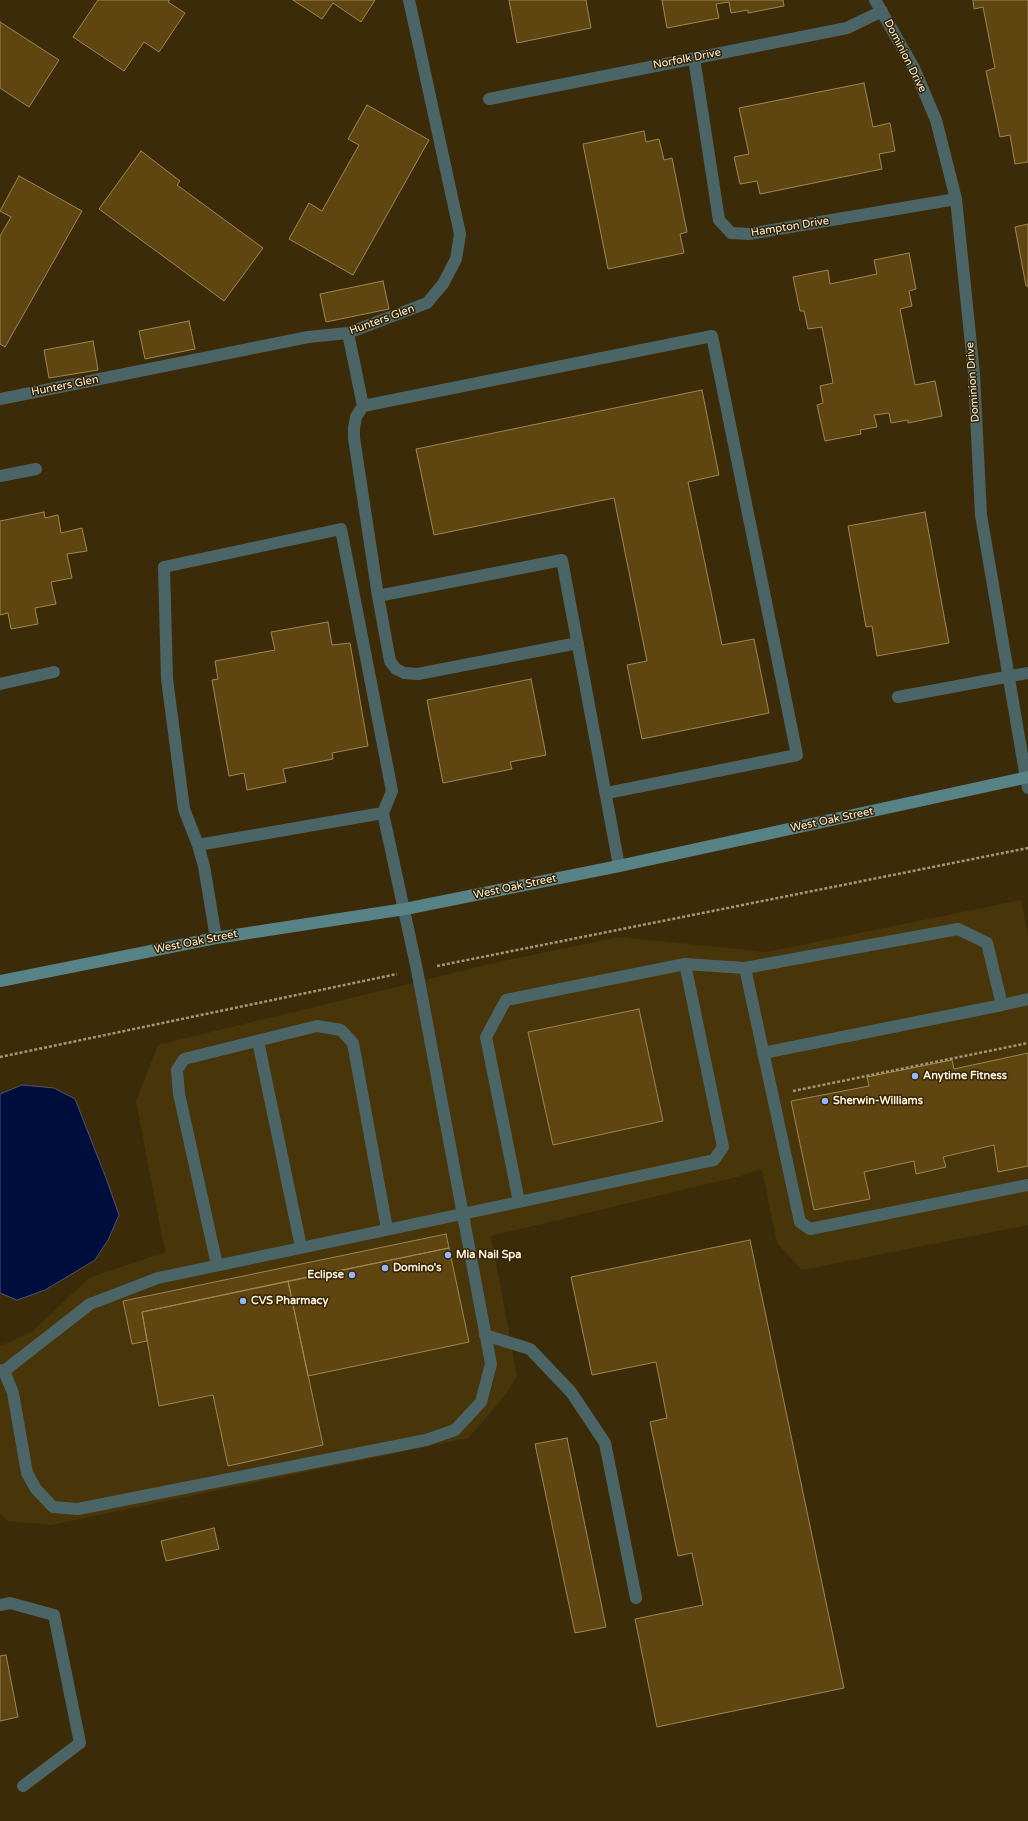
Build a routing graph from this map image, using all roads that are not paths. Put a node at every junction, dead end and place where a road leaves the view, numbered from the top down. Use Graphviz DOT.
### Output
graph roads {
  1 [pos="409,0"];
  2 [pos="875,0"];
  3 [pos="882,11"];
  4 [pos="694,58"];
  5 [pos="489,99"];
  6 [pos="956,198"];
  7 [pos="348,333"];
  8 [pos="0,399"];
  9 [pos="363,406"];
  10 [pos="36,469"];
  11 [pos="0,476"];
  12 [pos="378,596"];
  13 [pos="578,643"];
  14 [pos="54,672"];
  15 [pos="1028,673"];
  16 [pos="1009,676"];
  17 [pos="0,684"];
  18 [pos="898,697"];
  19 [pos="1027,781"];
  20 [pos="607,793"];
  21 [pos="383,813"];
  22 [pos="198,845"];
  23 [pos="619,866"];
  24 [pos="405,909"];
  25 [pos="216,938"];
  26 [pos="685,964"];
  27 [pos="745,968"];
  28 [pos="0,981"];
  29 [pos="1028,999"];
  30 [pos="1002,1006"];
  31 [pos="258,1040"];
  32 [pos="763,1053"];
  33 [pos="1028,1185"];
  34 [pos="519,1202"];
  35 [pos="462,1213"];
  36 [pos="387,1229"];
  37 [pos="301,1247"];
  38 [pos="217,1265"];
  39 [pos="485,1334"];
  40 [pos="2,1370"];
  41 [pos="636,1598"];
  42 [pos="0,1605"];
  43 [pos="23,1786"];
  1 -- 7 [label="street, Hunters Glen"];
  2 -- 3 [label="street, Dominion Drive"];
  3 -- 4 [label="street, Norfolk Drive"];
  3 -- 6 [label="street, Dominion Drive"];
  4 -- 5 [label="street, Norfolk Drive"];
  4 -- 6 [label="street, Hampton Drive"];
  6 -- 16 [label="street, Dominion Drive"];
  7 -- 8 [label="street, Hunters Glen"];
  7 -- 9 [label="street"];
  9 -- 12 [label="street"];
  9 -- 20 [label="street"];
  10 -- 11 [label="street"];
  12 -- 13 [label="street"];
  12 -- 13 [label="street"];
  13 -- 20 [label="street"];
  14 -- 17 [label="street"];
  15 -- 16 [label="street"];
  16 -- 18 [label="street"];
  16 -- 19 [label="street, Dominion Drive"];
  19 -- 23 [label="main road, West Oak Street"];
  20 -- 23 [label="street"];
  21 -- 22 [label="street"];
  21 -- 22 [label="street"];
  21 -- 24 [label="street"];
  22 -- 25 [label="street"];
  23 -- 24 [label="main road, West Oak Street"];
  24 -- 25 [label="main road, West Oak Street"];
  24 -- 35 [label="street"];
  25 -- 28 [label="main road, West Oak Street"];
  26 -- 27 [label="street"];
  26 -- 34 [label="street"];
  26 -- 34 [label="street"];
  27 -- 30 [label="street"];
  27 -- 32 [label="street"];
  29 -- 30 [label="street"];
  30 -- 32 [label="street"];
  31 -- 36 [label="street"];
  31 -- 37 [label="street"];
  31 -- 38 [label="street"];
  32 -- 33 [label="street"];
  34 -- 35 [label="street"];
  35 -- 36 [label="street"];
  35 -- 39 [label="street"];
  36 -- 37 [label="street"];
  37 -- 38 [label="street"];
  38 -- 40 [label="street"];
  39 -- 40 [label="street"];
  39 -- 41 [label="street"];
  42 -- 43 [label="street"];
}
